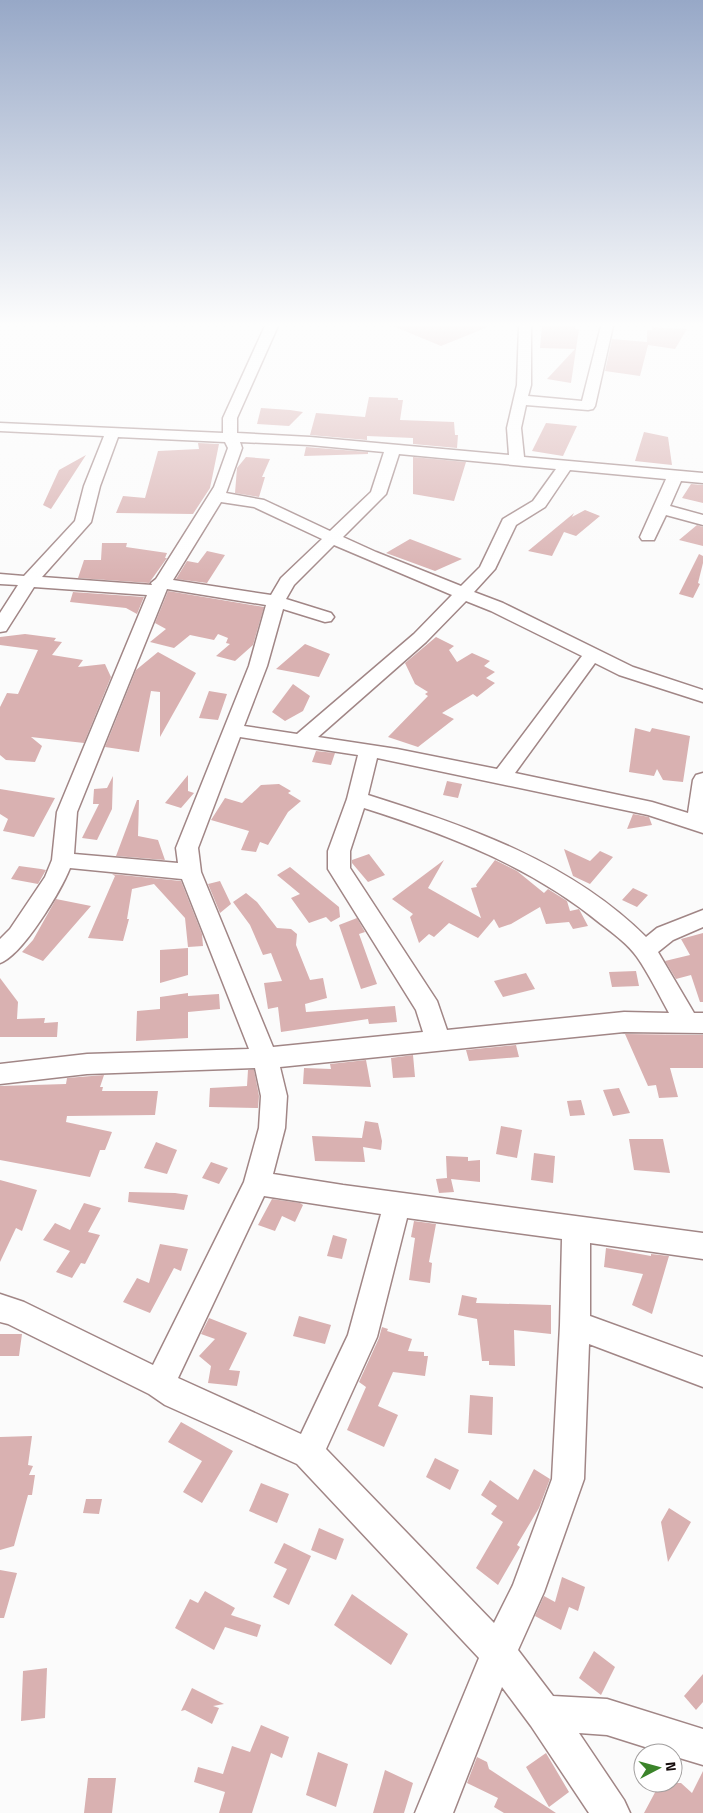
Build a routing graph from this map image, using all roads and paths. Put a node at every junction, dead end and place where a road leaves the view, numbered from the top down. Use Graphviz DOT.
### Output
graph roads {
  1 [pos="233,411"];
  2 [pos="518,411"];
  3 [pos="0,427"];
  4 [pos="113,432"];
  5 [pos="230,436"];
  6 [pos="393,449"];
  7 [pos="517,460"];
  8 [pos="566,465"];
  9 [pos="676,475"];
  10 [pos="703,478"];
  11 [pos="216,496"];
  12 [pos="661,509"];
  13 [pos="703,520"];
  14 [pos="648,537"];
  15 [pos="333,538"];
  16 [pos="0,579"];
  17 [pos="29,581"];
  18 [pos="158,587"];
  19 [pos="463,593"];
  20 [pos="276,601"];
  21 [pos="325,617"];
  22 [pos="0,627"];
  23 [pos="592,655"];
  24 [pos="703,696"];
  25 [pos="233,730"];
  26 [pos="303,739"];
  27 [pos="369,750"];
  28 [pos="501,778"];
  29 [pos="703,780"];
  30 [pos="356,799"];
  31 [pos="700,824"];
  32 [pos="63,860"];
  33 [pos="190,872"];
  34 [pos="703,918"];
  35 [pos="645,950"];
  36 [pos="0,954"];
  37 [pos="695,1023"];
  38 [pos="438,1042"];
  39 [pos="265,1058"];
  40 [pos="0,1074"];
  41 [pos="257,1183"];
  42 [pos="397,1204"];
  43 [pos="576,1228"];
  44 [pos="703,1246"];
  45 [pos="0,1308"];
  46 [pos="575,1325"];
  47 [pos="703,1372"];
  48 [pos="160,1384"];
  49 [pos="308,1454"];
  50 [pos="498,1654"];
  51 [pos="544,1713"];
  52 [pos="703,1747"];
  53 [pos="434,1813"];
  54 [pos="611,1813"];
  1 -- 5 [label="street"];
  2 -- 7 [label="street"];
  3 -- 4 [label="street"];
  4 -- 5 [label="street"];
  4 -- 17 [label="street"];
  5 -- 6 [label="street"];
  5 -- 11 [label="street"];
  6 -- 7 [label="street"];
  6 -- 15 [label="street"];
  7 -- 8 [label="street"];
  8 -- 9 [label="street"];
  8 -- 19 [label="street"];
  9 -- 10 [label="street"];
  9 -- 12 [label="street"];
  11 -- 15 [label="street"];
  11 -- 18 [label="street"];
  12 -- 13 [label="street"];
  12 -- 14 [label="street"];
  15 -- 19 [label="street"];
  15 -- 20 [label="street"];
  16 -- 17 [label="street"];
  17 -- 18 [label="street"];
  17 -- 22 [label="street"];
  18 -- 20 [label="street"];
  18 -- 32 [label="street"];
  19 -- 23 [label="street"];
  19 -- 26 [label="street"];
  20 -- 21 [label="street"];
  20 -- 25 [label="street"];
  23 -- 24 [label="street"];
  23 -- 28 [label="street"];
  25 -- 26 [label="street"];
  25 -- 33 [label="street"];
  26 -- 27 [label="street"];
  27 -- 28 [label="street"];
  27 -- 30 [label="street"];
  28 -- 31 [label="street"];
  29 -- 31 [label="street"];
  30 -- 35 [label="street"];
  30 -- 38 [label="street"];
  32 -- 33 [label="street"];
  32 -- 36 [label="street"];
  33 -- 39 [label="street"];
  34 -- 35 [label="street"];
  35 -- 37 [label="street"];
  37 -- 38 [label="street"];
  38 -- 39 [label="street"];
  39 -- 40 [label="street"];
  39 -- 41 [label="street"];
  41 -- 42 [label="street"];
  41 -- 48 [label="street"];
  42 -- 43 [label="street"];
  42 -- 49 [label="street"];
  43 -- 44 [label="street"];
  43 -- 46 [label="street"];
  45 -- 48 [label="street"];
  46 -- 47 [label="street"];
  46 -- 50 [label="street"];
  48 -- 49 [label="street"];
  49 -- 50 [label="street"];
  50 -- 51 [label="street"];
  50 -- 53 [label="street"];
  51 -- 52 [label="street"];
  51 -- 54 [label="street"];
}
